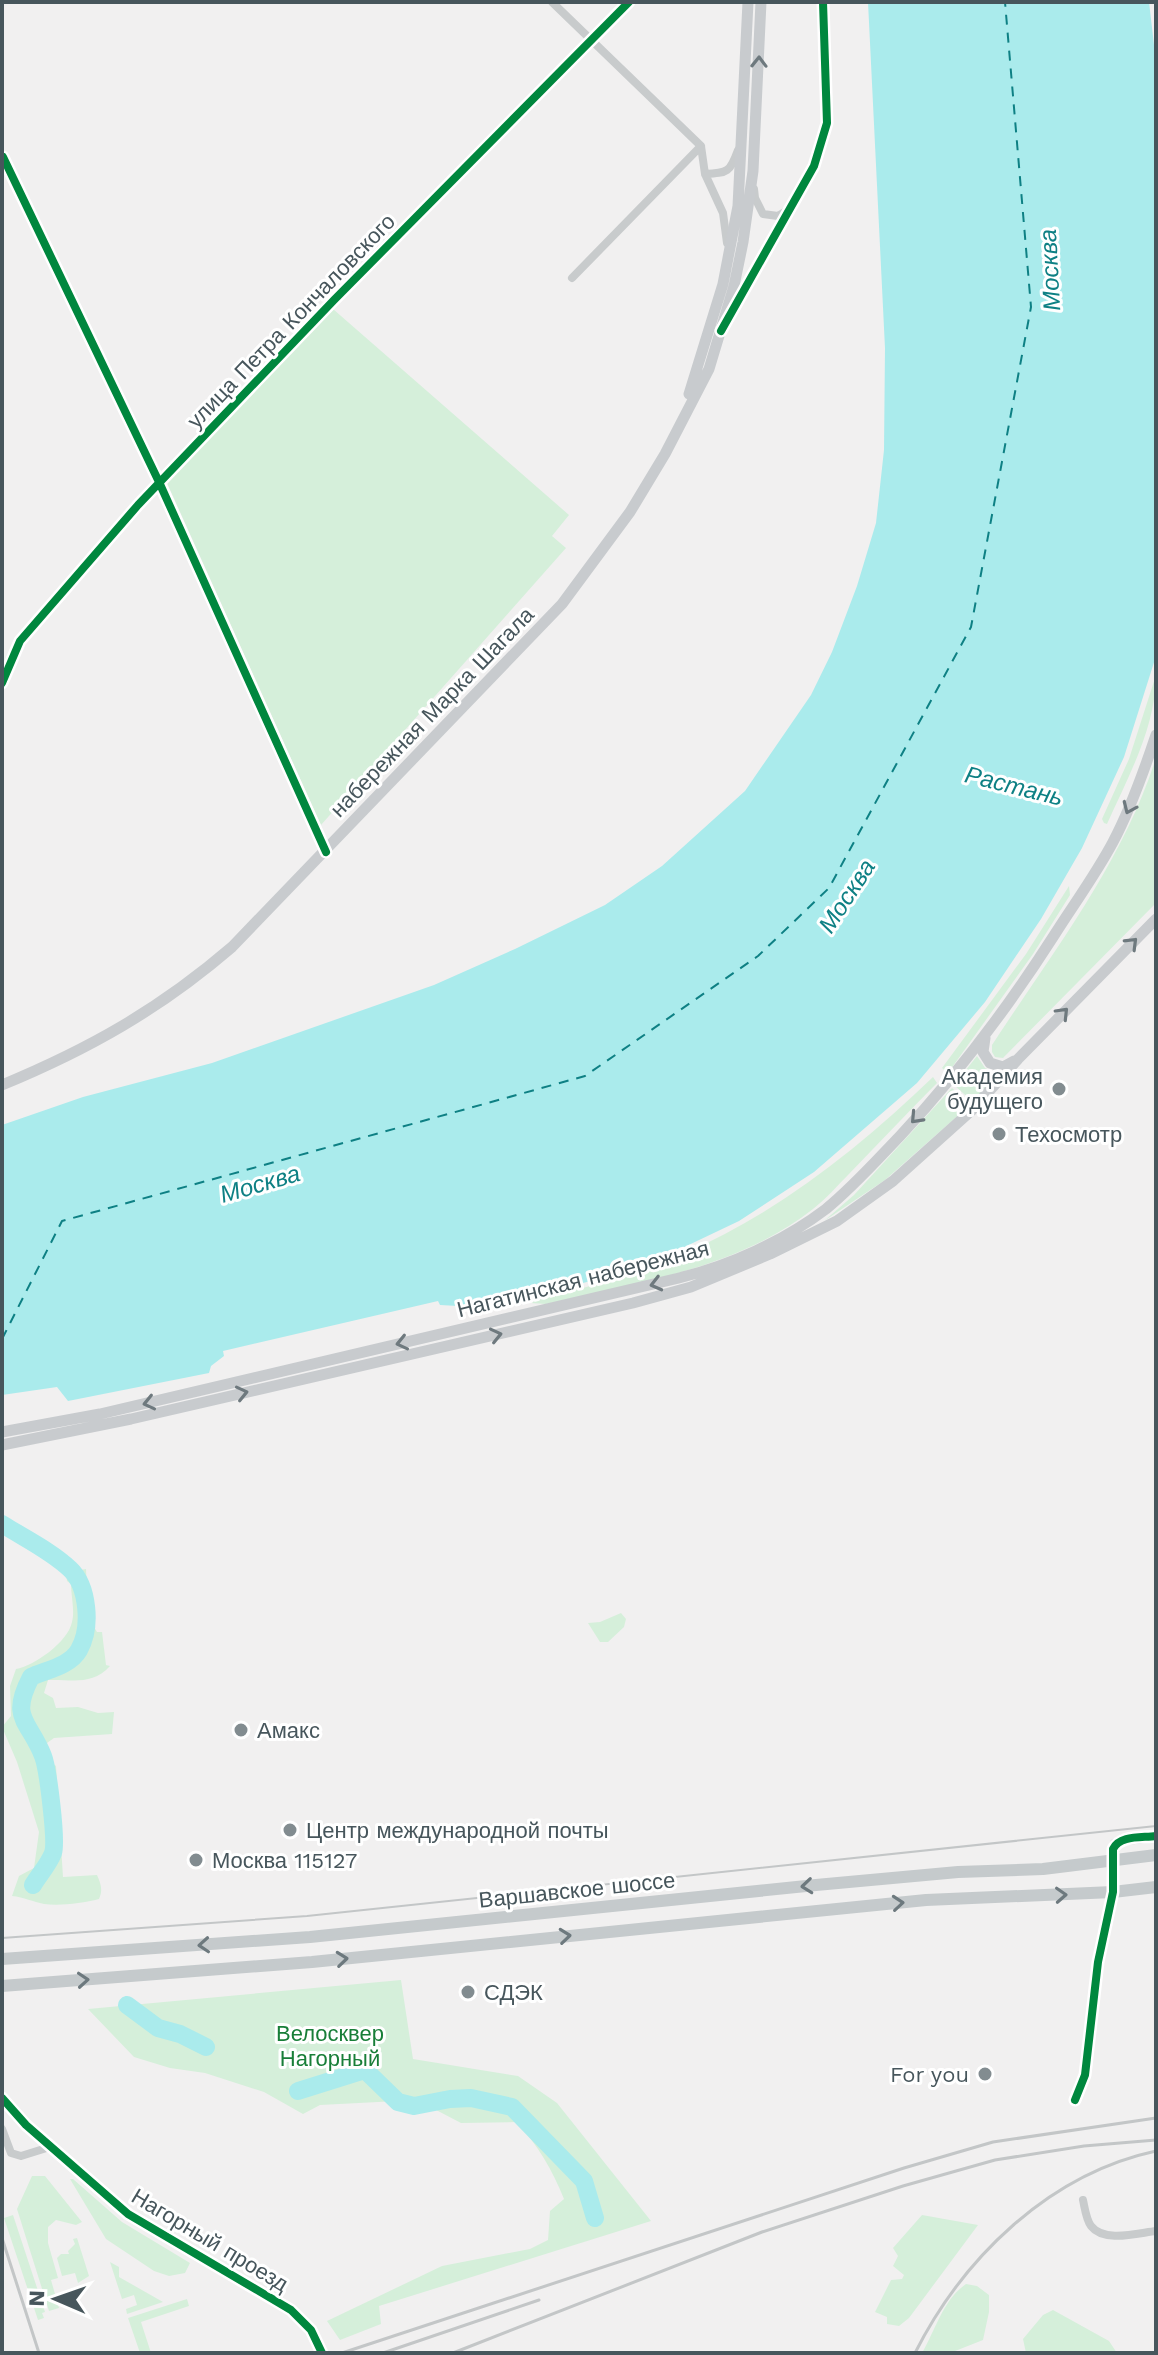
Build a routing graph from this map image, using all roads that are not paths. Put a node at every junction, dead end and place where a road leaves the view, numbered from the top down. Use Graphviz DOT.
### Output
graph roads {
  1 [pos="552,2"];
  2 [pos="629,2"];
  3 [pos="823,2"];
  4 [pos="754,8"];
  5 [pos="592,40"];
  6 [pos="744,130"];
  7 [pos="701,146"];
  8 [pos="753,171"];
  9 [pos="705,174"];
  10 [pos="789,209"];
  11 [pos="728,260"];
  12 [pos="572,278"];
  13 [pos="721,331"];
  14 [pos="680,423"];
  15 [pos="2,683"];
  16 [pos="1156,735"];
  17 [pos="1156,919"];
  18 [pos="985,1037"];
  19 [pos="1018,1059"];
  20 [pos="2,1085"];
  21 [pos="2,1432"];
  22 [pos="2,1445"];
  23 [pos="1156,1836"];
  24 [pos="1156,1855"];
  25 [pos="1112,1862"];
  26 [pos="1156,1887"];
  27 [pos="1113,1892"];
  28 [pos="2,1959"];
  29 [pos="2,1986"];
  30 [pos="2,2098"];
  31 [pos="1075,2100"];
  32 [pos="2,2129"];
  33 [pos="53,2146"];
  34 [pos="1083,2200"];
  35 [pos="1156,2231"];
  36 [pos="322,2353"];
  1 -- 5 [label="street"];
  2 -- 5 [label="street, улица Петра Кончаловского"];
  3 -- 10 [label="street"];
  4 -- 6 [label="main road, набережная Марка Шагала"];
  8 -- 4 [label="main road, набережная Марка Шагала, one-way"];
  5 -- 7 [label="street"];
  5 -- 15 [label="street, улица Петра Кончаловского"];
  6 -- 9 [label="street"];
  6 -- 11 [label="main road, набережная Марка Шагала"];
  7 -- 9 [label="street"];
  7 -- 12 [label="street"];
  8 -- 10 [label="street"];
  8 -- 13 [label="main road, набережная Марка Шагала"];
  9 -- 11 [label="street"];
  10 -- 13 [label="street"];
  11 -- 14 [label="main road, набережная Марка Шагала"];
  13 -- 14 [label="main road, набережная Марка Шагала"];
  14 -- 20 [label="main road, набережная Марка Шагала"];
  16 -- 18 [label="main road, Нагатинская набережная, one-way"];
  19 -- 17 [label="main road, Нагатинская набережная, one-way"];
  18 -- 19 [label="main road"];
  18 -- 21 [label="main road, Нагатинская набережная, one-way"];
  22 -- 19 [label="main road, Нагатинская набережная, one-way"];
  23 -- 25 [label="main road"];
  24 -- 25 [label="main road, Варшавское шоссе"];
  25 -- 27 [label="main road"];
  25 -- 28 [label="main road, Варшавское шоссе, one-way"];
  26 -- 27 [label="main road, Варшавское шоссе"];
  29 -- 27 [label="main road, Варшавское шоссе, one-way"];
  27 -- 31 [label="street"];
  30 -- 33 [label="main road, Нагорный проезд"];
  32 -- 33 [label="street"];
  33 -- 36 [label="main road, Нагорный проезд"];
  34 -- 35 [label="street"];
}
